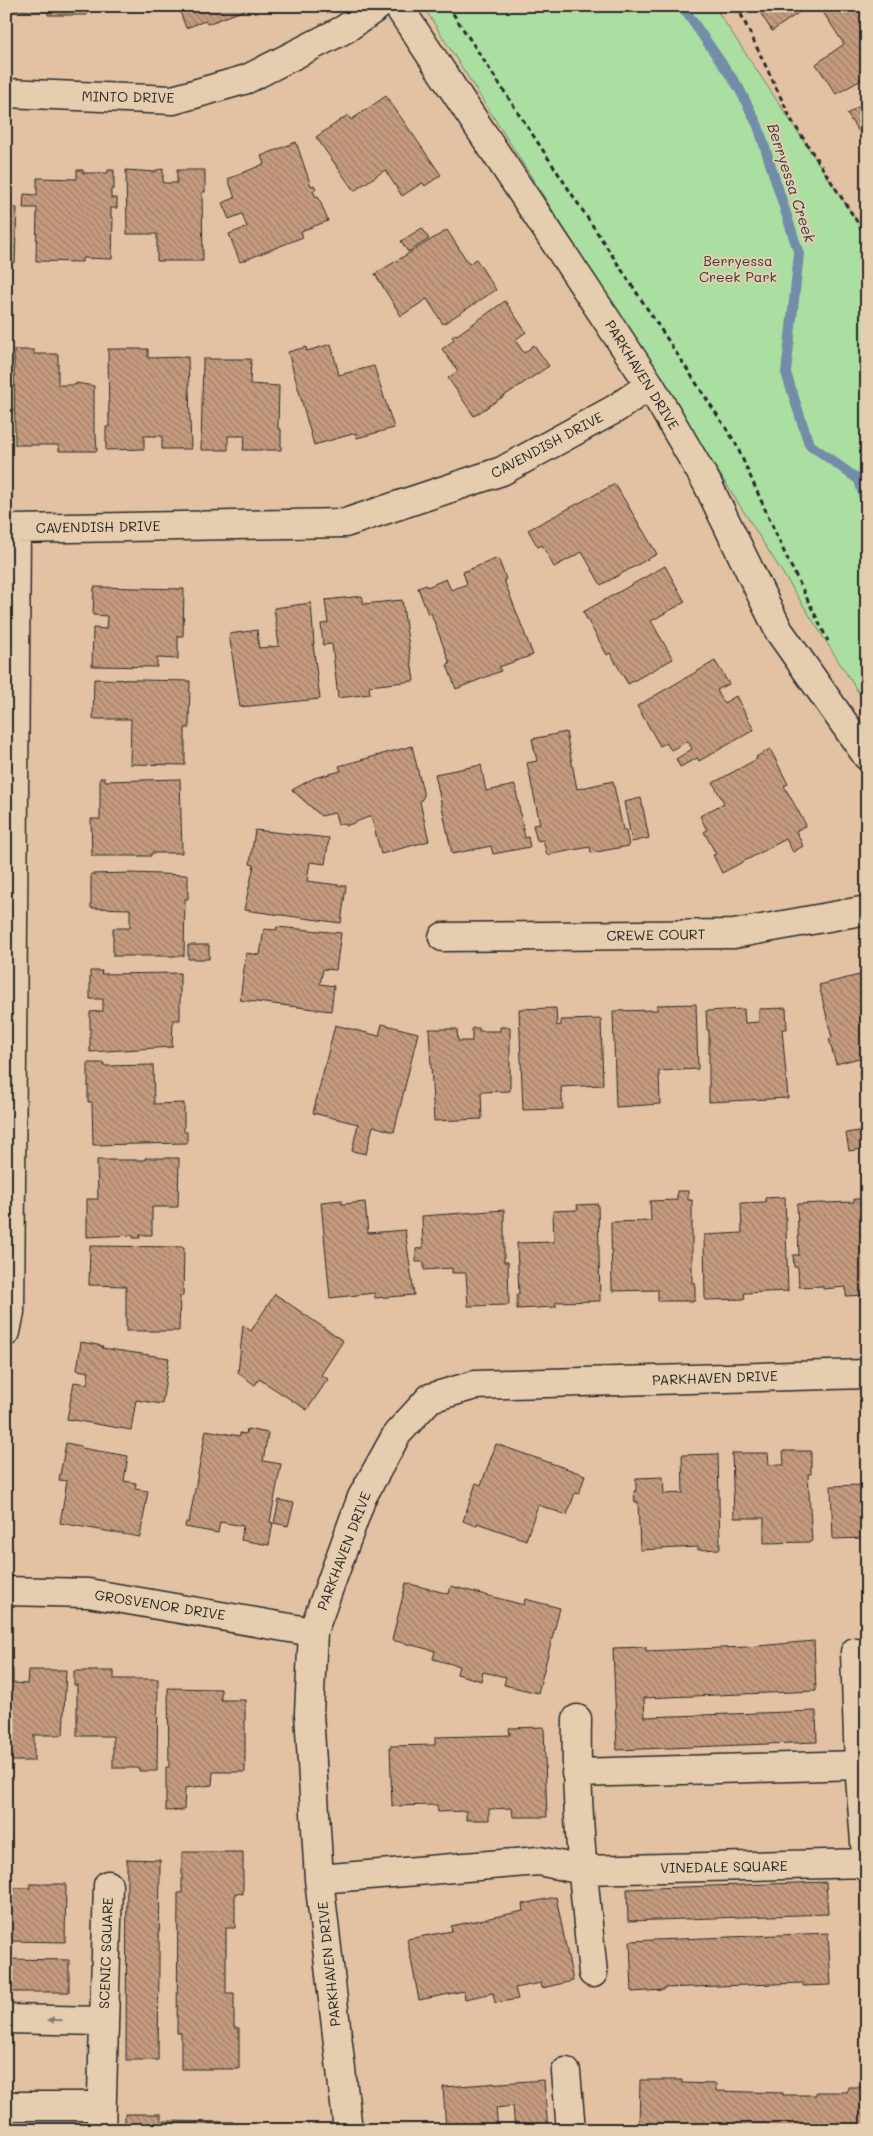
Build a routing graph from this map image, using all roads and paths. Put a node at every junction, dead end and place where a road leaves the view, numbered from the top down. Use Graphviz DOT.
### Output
graph roads {
  1 [pos="378,6"];
  2 [pos="398,6"];
  3 [pos="737,6"];
  4 [pos="6,93"];
  5 [pos="867,237"];
  6 [pos="650,385"];
  7 [pos="867,756"];
  8 [pos="867,910"];
  9 [pos="443,937"];
  10 [pos="6,1332"];
  11 [pos="867,1374"];
  12 [pos="6,1591"];
  13 [pos="313,1632"];
  14 [pos="855,1652"];
  15 [pos="577,1719"];
  16 [pos="859,1765"];
  17 [pos="576,1773"];
  18 [pos="866,1863"];
  19 [pos="867,1868"];
  20 [pos="582,1870"];
  21 [pos="319,1879"];
  22 [pos="108,1885"];
  23 [pos="593,1973"];
  24 [pos="6,2019"];
  25 [pos="103,2021"];
  26 [pos="566,2072"];
  27 [pos="6,2106"];
  28 [pos="101,2118"];
  29 [pos="348,2130"];
  30 [pos="571,2130"];
  1 -- 4 [label="street, MINTO DRIVE"];
  2 -- 6 [label="street, PARKHAVEN DRIVE"];
  3 -- 5 [label="path"];
  6 -- 7 [label="street, PARKHAVEN DRIVE"];
  6 -- 10 [label="street, CAVENDISH DRIVE"];
  8 -- 9 [label="street, CREWE COURT"];
  11 -- 13 [label="street, PARKHAVEN DRIVE"];
  12 -- 13 [label="street, GROSVENOR DRIVE"];
  13 -- 21 [label="street, PARKHAVEN DRIVE"];
  14 -- 16 [label="street"];
  15 -- 17 [label="street"];
  16 -- 17 [label="street"];
  16 -- 18 [label="street"];
  17 -- 20 [label="street"];
  18 -- 19 [label="street"];
  18 -- 20 [label="street, VINEDALE SQUARE"];
  20 -- 21 [label="street, VINEDALE SQUARE"];
  20 -- 23 [label="street"];
  21 -- 29 [label="street, PARKHAVEN DRIVE"];
  22 -- 25 [label="street, SCENIC SQUARE"];
  25 -- 24 [label="street, SCENIC SQUARE, one-way"];
  25 -- 28 [label="street, SCENIC SQUARE"];
  26 -- 30 [label="street"];
  27 -- 28 [label="street, SCENIC SQUARE"];
}
